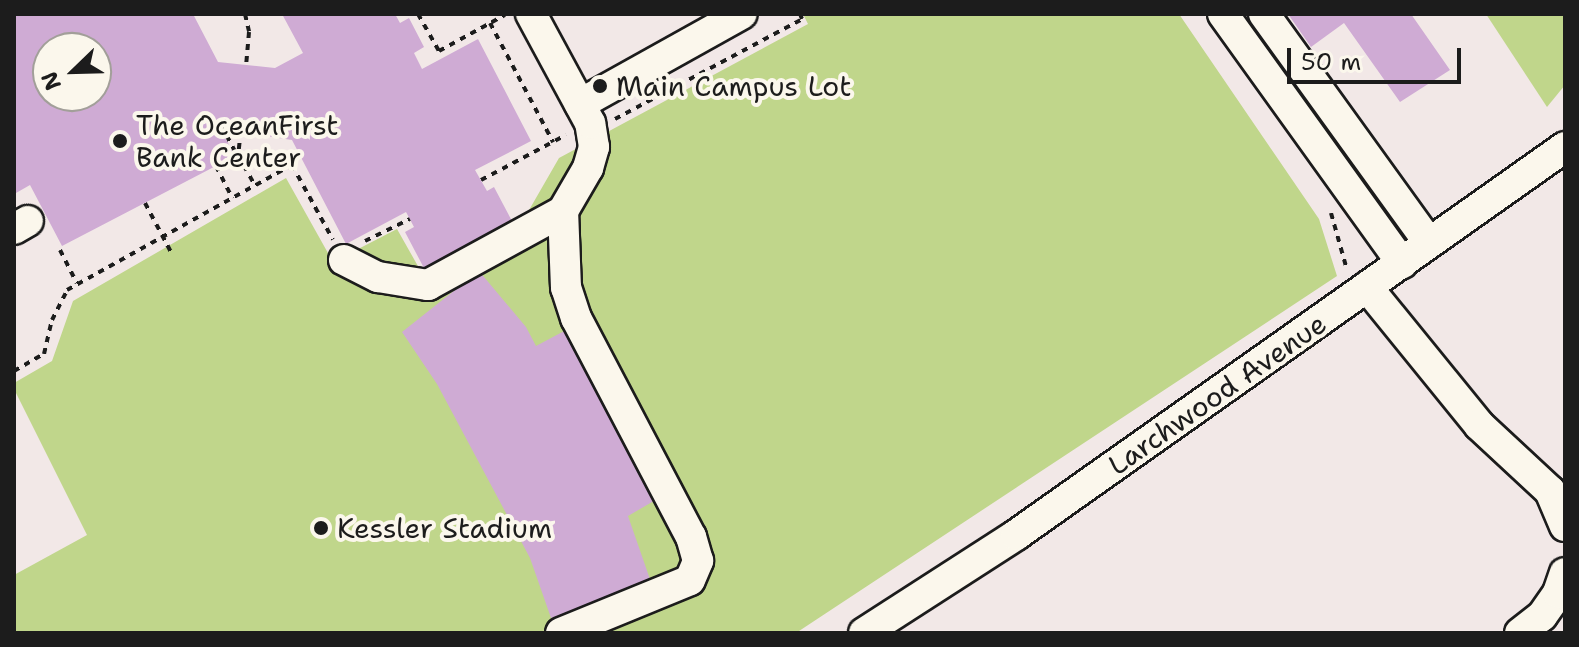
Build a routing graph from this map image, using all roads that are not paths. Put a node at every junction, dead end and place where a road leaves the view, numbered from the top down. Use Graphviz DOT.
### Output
graph roads {
  1 [pos="531,14"];
  2 [pos="742,14"];
  3 [pos="1223,14"];
  4 [pos="1264,14"];
  5 [pos="585,114"];
  6 [pos="1565,147"];
  7 [pos="563,211"];
  8 [pos="1429,243"];
  9 [pos="342,257"];
  10 [pos="1402,263"];
  11 [pos="1362,291"];
  12 [pos="1565,526"];
  13 [pos="1565,573"];
  14 [pos="561,633"];
  15 [pos="864,633"];
  16 [pos="1520,633"];
  1 -- 5 [label="street"];
  2 -- 5 [label="street"];
  3 -- 10 [label="street"];
  4 -- 8 [label="street"];
  5 -- 7 [label="street"];
  6 -- 8 [label="street, Larchwood Avenue"];
  7 -- 9 [label="street"];
  7 -- 14 [label="street"];
  8 -- 10 [label="street, Larchwood Avenue"];
  10 -- 11 [label="street, Larchwood Avenue"];
  11 -- 12 [label="street"];
  11 -- 15 [label="street, Larchwood Avenue"];
  13 -- 16 [label="street"];
}
